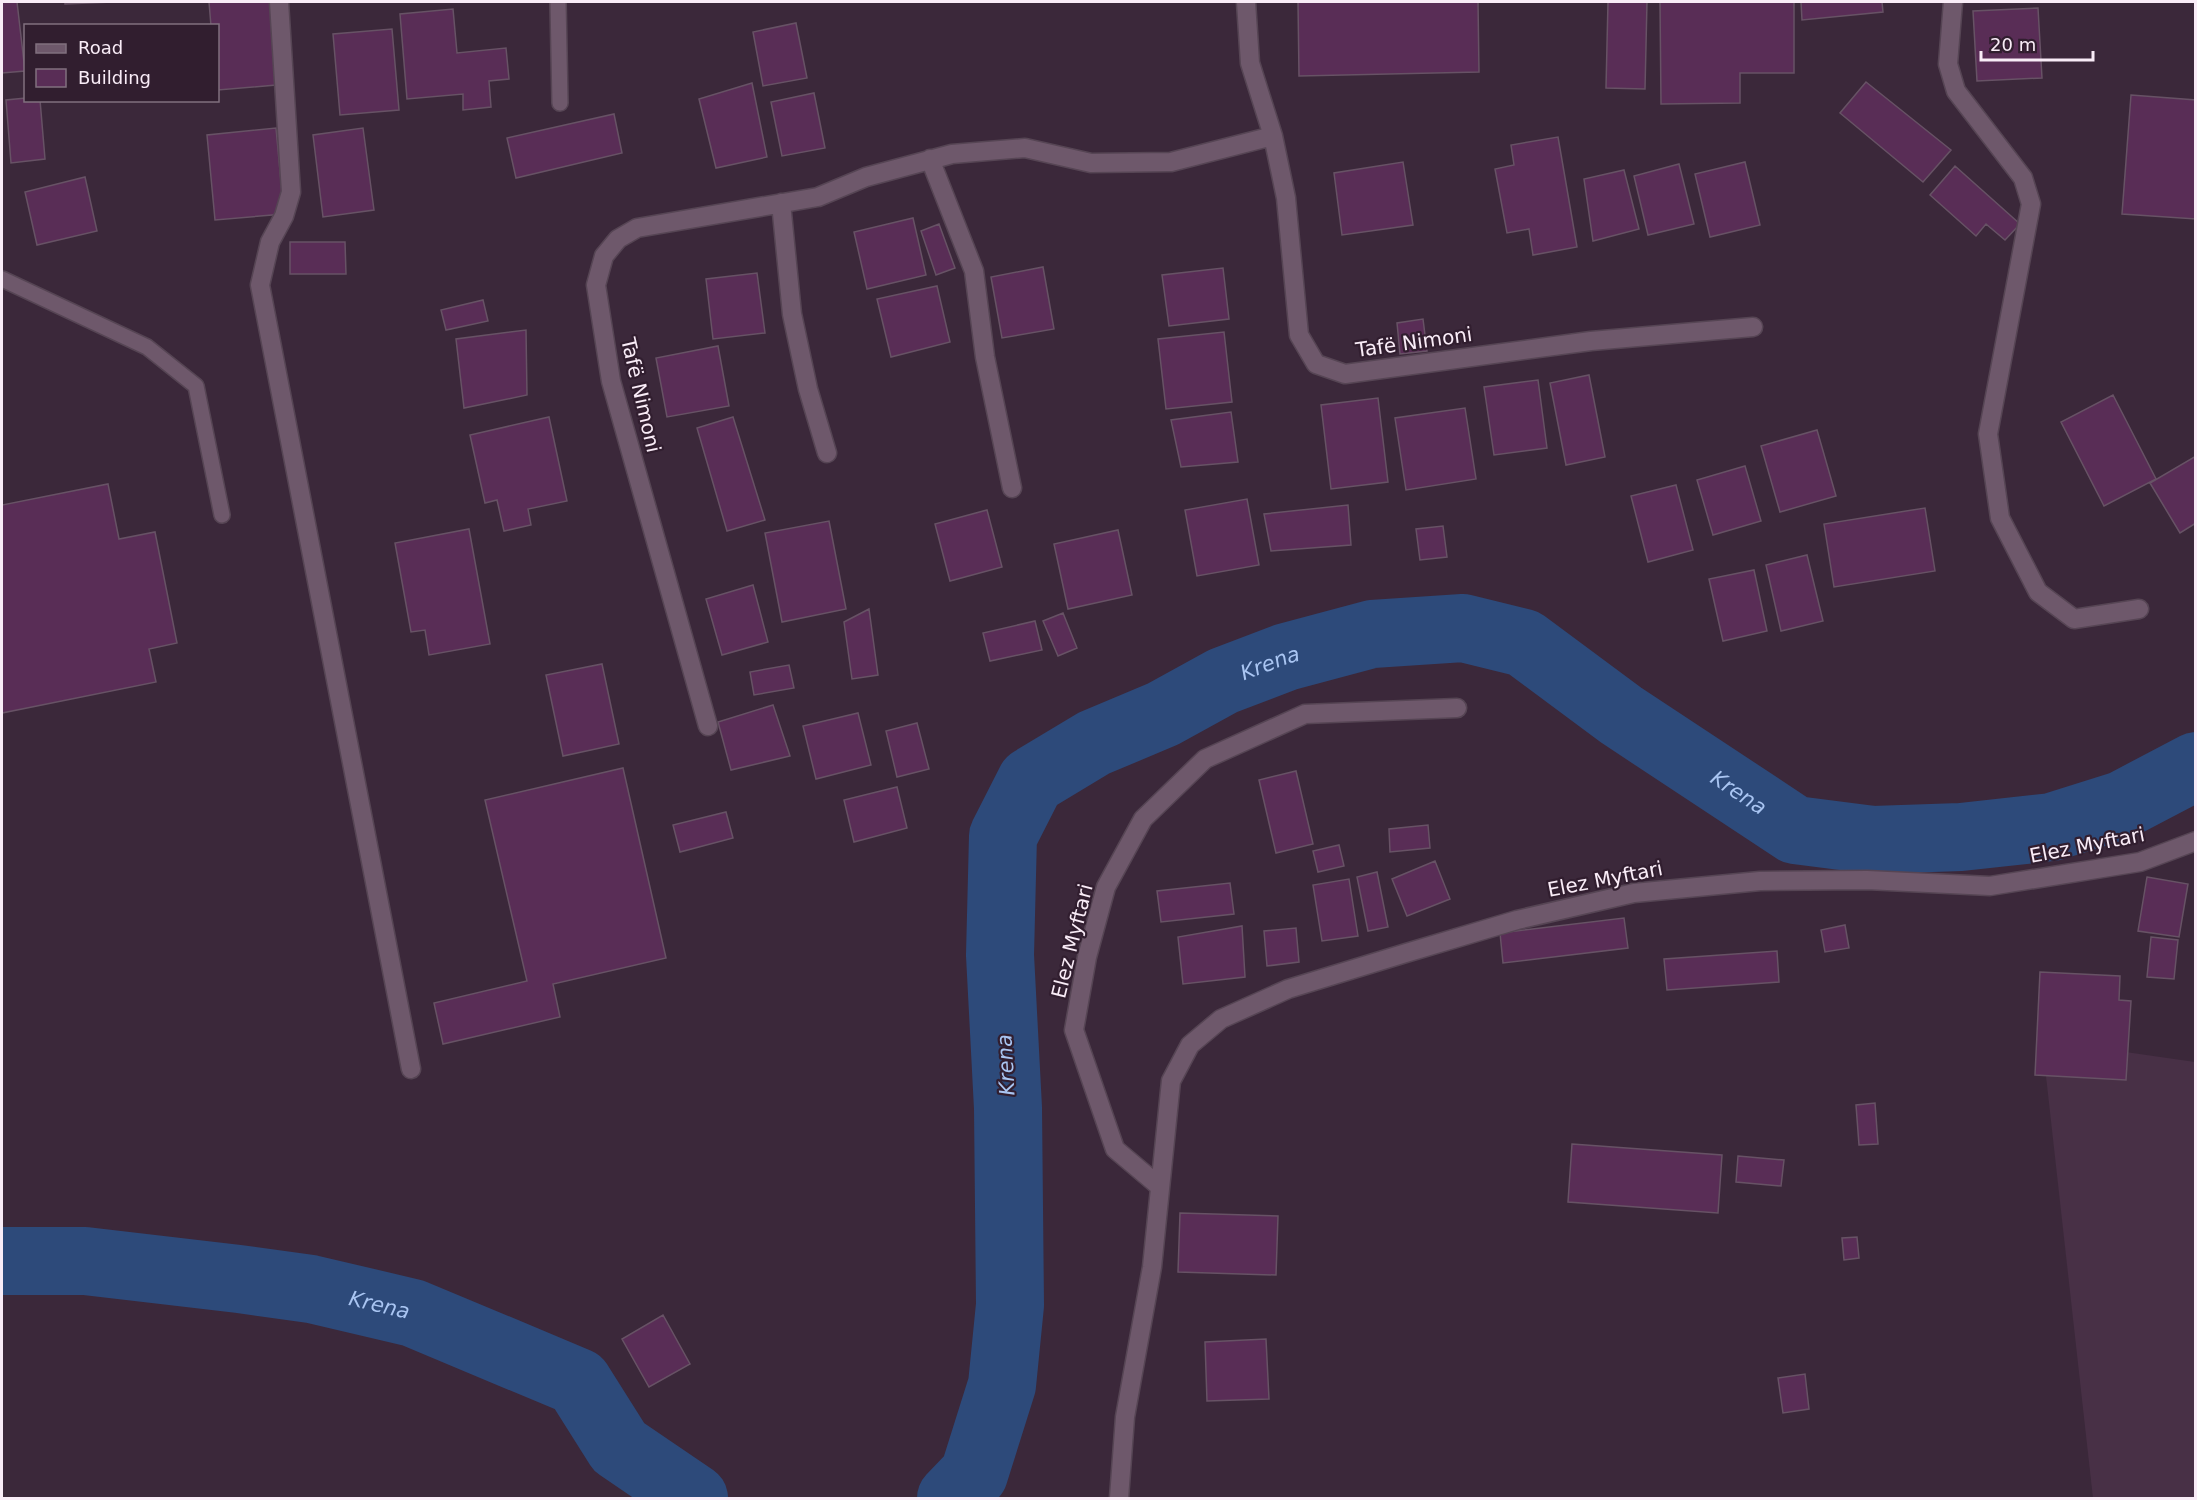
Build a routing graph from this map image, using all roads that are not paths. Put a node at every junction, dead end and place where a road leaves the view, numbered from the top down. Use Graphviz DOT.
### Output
graph roads {
  1 [pos="279,2"];
  2 [pos="558,2"];
  3 [pos="1246,2"];
  4 [pos="1953,2"];
  5 [pos="560,103"];
  6 [pos="1273,136"];
  7 [pos="930,159"];
  8 [pos="781,203"];
  9 [pos="2,279"];
  10 [pos="1753,327"];
  11 [pos="827,453"];
  12 [pos="1012,488"];
  13 [pos="222,514"];
  14 [pos="2139,609"];
  15 [pos="1457,708"];
  16 [pos="708,726"];
  17 [pos="2196,841"];
  18 [pos="411,1069"];
  19 [pos="1159,1186"];
  20 [pos="1119,1498"];
  1 -- 18 [label="street"];
  2 -- 5 [label="lane"];
  3 -- 6 [label="street, Tafë Nimoni"];
  4 -- 14 [label="street"];
  6 -- 7 [label="street, Tafë Nimoni"];
  6 -- 10 [label="street, Tafë Nimoni"];
  7 -- 8 [label="street, Tafë Nimoni"];
  7 -- 12 [label="street"];
  8 -- 11 [label="street"];
  8 -- 16 [label="street, Tafë Nimoni"];
  9 -- 13 [label="lane"];
  15 -- 19 [label="street, Elez Myftari"];
  17 -- 19 [label="street, Elez Myftari"];
  19 -- 20 [label="street, Elez Myftari"];
}
